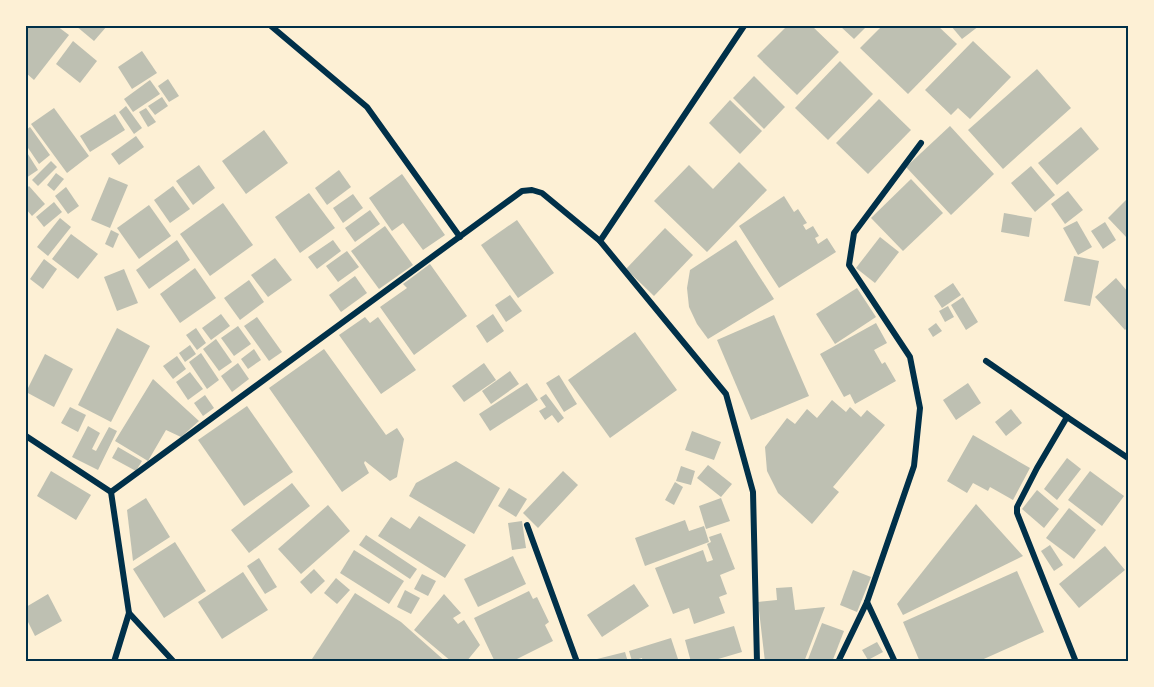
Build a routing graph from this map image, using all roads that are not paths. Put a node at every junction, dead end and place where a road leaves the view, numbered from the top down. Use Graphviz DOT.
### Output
graph roads {
  1 [pos="271,26"];
  2 [pos="744,26"];
  3 [pos="921,143"];
  4 [pos="460,237"];
  5 [pos="600,241"];
  6 [pos="986,361"];
  7 [pos="1067,417"];
  8 [pos="26,436"];
  9 [pos="1128,458"];
  10 [pos="111,492"];
  11 [pos="527,525"];
  12 [pos="867,602"];
  13 [pos="129,614"];
  14 [pos="114,662"];
  15 [pos="174,662"];
  16 [pos="577,662"];
  17 [pos="757,662"];
  18 [pos="838,662"];
  19 [pos="895,662"];
  20 [pos="1076,662"];
  1 -- 4 [label="street"];
  2 -- 5 [label="street"];
  3 -- 12 [label="street"];
  4 -- 5 [label="street"];
  4 -- 10 [label="street"];
  5 -- 17 [label="street"];
  6 -- 7 [label="street"];
  7 -- 9 [label="street"];
  7 -- 20 [label="street"];
  8 -- 10 [label="street"];
  10 -- 13 [label="street"];
  11 -- 16 [label="street"];
  12 -- 18 [label="street"];
  12 -- 19 [label="street"];
  13 -- 14 [label="street"];
  13 -- 15 [label="street"];
}
